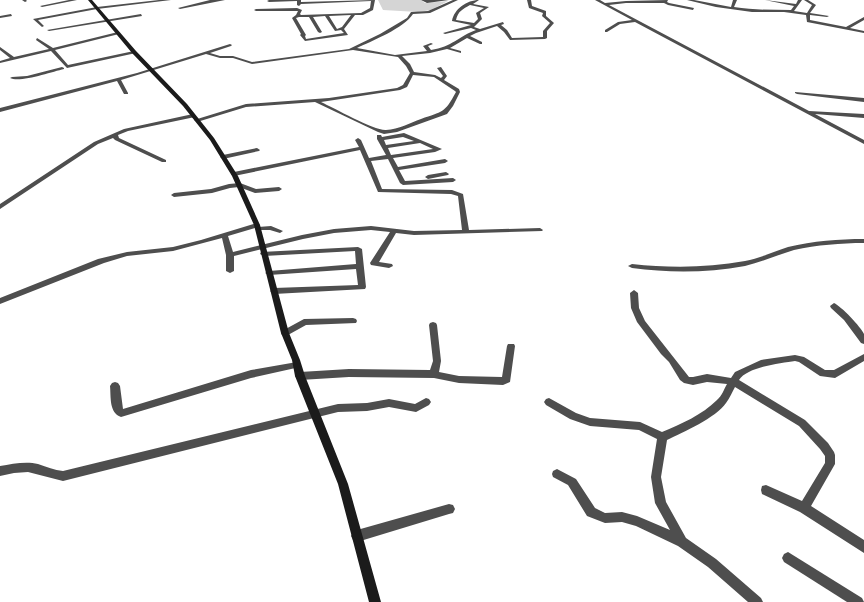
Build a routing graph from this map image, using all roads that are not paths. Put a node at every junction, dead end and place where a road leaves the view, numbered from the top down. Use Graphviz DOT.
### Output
graph roads {
  1 [pos="59,0"];
  2 [pos="75,0"];
  3 [pos="169,0"];
  4 [pos="212,0"];
  5 [pos="223,0"];
  6 [pos="372,0"];
  7 [pos="424,0"];
  8 [pos="446,0"];
  9 [pos="456,0"];
  10 [pos="477,0"];
  11 [pos="529,0"];
  12 [pos="597,0"];
  13 [pos="693,0"];
  14 [pos="719,0"];
  15 [pos="735,0"];
  16 [pos="767,0"];
  17 [pos="800,0"];
  18 [pos="806,0"];
  19 [pos="269,1"];
  20 [pos="666,1"];
  21 [pos="783,1"];
  22 [pos="635,2"];
  23 [pos="703,2"];
  24 [pos="35,4"];
  25 [pos="93,4"];
  26 [pos="470,4"];
  27 [pos="605,4"];
  28 [pos="291,5"];
  29 [pos="673,5"];
  30 [pos="797,5"];
  31 [pos="42,6"];
  32 [pos="298,6"];
  33 [pos="716,6"];
  34 [pos="638,7"];
  35 [pos="180,8"];
  36 [pos="62,9"];
  37 [pos="694,9"];
  38 [pos="256,10"];
  39 [pos="730,10"];
  40 [pos="741,10"];
  41 [pos="756,10"];
  42 [pos="774,10"];
  43 [pos="43,12"];
  44 [pos="679,12"];
  45 [pos="66,13"];
  46 [pos="87,14"];
  47 [pos="809,14"];
  48 [pos="141,15"];
  49 [pos="298,15"];
  50 [pos="326,15"];
  51 [pos="353,15"];
  52 [pos="11,16"];
  53 [pos="32,16"];
  54 [pos="51,16"];
  55 [pos="310,16"];
  56 [pos="827,16"];
  57 [pos="0,17"];
  58 [pos="863,17"];
  59 [pos="54,19"];
  60 [pos="107,20"];
  61 [pos="634,21"];
  62 [pos="475,24"];
  63 [pos="42,26"];
  64 [pos="471,27"];
  65 [pos="846,28"];
  66 [pos="342,29"];
  67 [pos="49,30"];
  68 [pos="336,30"];
  69 [pos="479,30"];
  70 [pos="331,31"];
  71 [pos="606,31"];
  72 [pos="320,32"];
  73 [pos="326,32"];
  74 [pos="864,32"];
  75 [pos="118,33"];
  76 [pos="315,33"];
  77 [pos="444,33"];
  78 [pos="309,34"];
  79 [pos="304,35"];
  80 [pos="466,36"];
  81 [pos="37,39"];
  82 [pos="481,43"];
  83 [pos="431,44"];
  84 [pos="230,45"];
  85 [pos="0,48"];
  86 [pos="447,48"];
  87 [pos="52,49"];
  88 [pos="352,49"];
  89 [pos="134,52"];
  90 [pos="430,52"];
  91 [pos="459,52"];
  92 [pos="206,53"];
  93 [pos="399,56"];
  94 [pos="14,58"];
  95 [pos="0,62"];
  96 [pos="65,68"];
  97 [pos="439,68"];
  98 [pos="44,69"];
  99 [pos="151,70"];
  100 [pos="412,73"];
  101 [pos="12,78"];
  102 [pos="118,79"];
  103 [pos="442,79"];
  104 [pos="126,93"];
  105 [pos="797,93"];
  106 [pos="864,100"];
  107 [pos="315,101"];
  108 [pos="0,110"];
  109 [pos="805,111"];
  110 [pos="864,116"];
  111 [pos="195,118"];
  112 [pos="116,134"];
  113 [pos="358,140"];
  114 [pos="419,142"];
  115 [pos="864,142"];
  116 [pos="384,147"];
  117 [pos="362,148"];
  118 [pos="257,150"];
  119 [pos="222,157"];
  120 [pos="389,157"];
  121 [pos="367,160"];
  122 [pos="446,161"];
  123 [pos="164,162"];
  124 [pos="395,169"];
  125 [pos="234,174"];
  126 [pos="446,174"];
  127 [pos="435,178"];
  128 [pos="453,180"];
  129 [pos="240,185"];
  130 [pos="279,189"];
  131 [pos="174,195"];
  132 [pos="1,211"];
  133 [pos="258,227"];
  134 [pos="540,230"];
  135 [pos="280,231"];
  136 [pos="394,231"];
  137 [pos="466,232"];
  138 [pos="224,235"];
  139 [pos="864,241"];
  140 [pos="263,250"];
  141 [pos="230,255"];
  142 [pos="360,266"];
  143 [pos="388,266"];
  144 [pos="632,266"];
  145 [pos="230,271"];
  146 [pos="269,273"];
  147 [pos="274,291"];
  148 [pos="634,293"];
  149 [pos="0,301"];
  150 [pos="834,306"];
  151 [pos="353,321"];
  152 [pos="433,325"];
  153 [pos="285,333"];
  154 [pos="864,341"];
  155 [pos="510,346"];
  156 [pos="864,357"];
  157 [pos="298,365"];
  158 [pos="434,374"];
  159 [pos="300,376"];
  160 [pos="735,382"];
  161 [pos="115,386"];
  162 [pos="426,402"];
  163 [pos="549,402"];
  164 [pos="315,413"];
  165 [pos="662,436"];
  166 [pos="0,470"];
  167 [pos="558,474"];
  168 [pos="766,490"];
  169 [pos="804,508"];
  170 [pos="449,509"];
  171 [pos="357,536"];
  172 [pos="682,542"];
  173 [pos="864,547"];
  174 [pos="788,558"];
  175 [pos="375,602"];
  176 [pos="757,602"];
  177 [pos="858,602"];
  1 -- 24 [label="street"];
  2 -- 31 [label="street"];
  3 -- 25 [label="street"];
  4 -- 5 [label="street"];
  4 -- 35 [label="street"];
  6 -- 32 [label="street"];
  6 -- 51 [label="street"];
  7 -- 8 [label="street"];
  9 -- 88 [label="street"];
  10 -- 26 [label="street"];
  11 -- 69 [label="street"];
  12 -- 27 [label="street"];
  13 -- 23 [label="street"];
  14 -- 33 [label="street"];
  15 -- 39 [label="street"];
  16 -- 21 [label="street"];
  16 -- 41 [label="street"];
  17 -- 30 [label="street"];
  18 -- 47 [label="street"];
  19 -- 32 [label="street"];
  20 -- 22 [label="street"];
  20 -- 29 [label="street"];
  21 -- 30 [label="street"];
  21 -- 42 [label="street"];
  22 -- 27 [label="street"];
  22 -- 34 [label="street"];
  23 -- 33 [label="street"];
  25 -- 36 [label="street"];
  25 -- 45 [label="street"];
  25 -- 60 [label="street"];
  26 -- 62 [label="street"];
  26 -- 62 [label="street"];
  27 -- 61 [label="street"];
  28 -- 32 [label="street"];
  29 -- 37 [label="street"];
  29 -- 44 [label="street"];
  30 -- 42 [label="street"];
  32 -- 38 [label="street"];
  32 -- 49 [label="street"];
  33 -- 39 [label="street"];
  39 -- 40 [label="street"];
  40 -- 41 [label="street"];
  40 -- 47 [label="street"];
  41 -- 42 [label="street"];
  43 -- 53 [label="street"];
  45 -- 46 [label="street"];
  45 -- 54 [label="street"];
  47 -- 56 [label="street"];
  47 -- 65 [label="street"];
  48 -- 60 [label="street"];
  49 -- 55 [label="street"];
  49 -- 79 [label="street"];
  50 -- 51 [label="street"];
  50 -- 55 [label="street"];
  50 -- 68 [label="street"];
  51 -- 66 [label="street"];
  52 -- 57 [label="street"];
  54 -- 59 [label="street"];
  54 -- 63 [label="street"];
  55 -- 72 [label="street"];
  58 -- 65 [label="street"];
  60 -- 67 [label="street"];
  60 -- 75 [label="street"];
  61 -- 71 [label="street"];
  61 -- 109 [label="street"];
  62 -- 64 [label="street"];
  64 -- 69 [label="street"];
  64 -- 77 [label="street"];
  65 -- 74 [label="street"];
  66 -- 68 [label="street"];
  66 -- 79 [label="street"];
  68 -- 70 [label="street"];
  69 -- 80 [label="street"];
  72 -- 73 [label="street"];
  72 -- 76 [label="street"];
  75 -- 87 [label="street"];
  75 -- 89 [label="street"];
  78 -- 79 [label="street"];
  80 -- 82 [label="street"];
  80 -- 86 [label="street"];
  81 -- 87 [label="street"];
  83 -- 90 [label="street"];
  84 -- 92 [label="street"];
  85 -- 94 [label="street"];
  86 -- 90 [label="street"];
  86 -- 91 [label="street"];
  87 -- 94 [label="street"];
  87 -- 96 [label="street"];
  88 -- 92 [label="street"];
  88 -- 93 [label="street"];
  89 -- 96 [label="street"];
  89 -- 99 [label="street"];
  90 -- 93 [label="street"];
  92 -- 99 [label="street"];
  93 -- 100 [label="street"];
  94 -- 95 [label="street"];
  96 -- 98 [label="street"];
  96 -- 101 [label="street"];
  97 -- 103 [label="street"];
  99 -- 102 [label="street"];
  99 -- 111 [label="street"];
  100 -- 103 [label="street"];
  100 -- 107 [label="street"];
  102 -- 104 [label="street"];
  102 -- 108 [label="street"];
  103 -- 107 [label="street"];
  105 -- 106 [label="street"];
  107 -- 111 [label="street"];
  109 -- 110 [label="street"];
  109 -- 115 [label="street"];
  111 -- 112 [label="street"];
  111 -- 119 [label="street"];
  112 -- 123 [label="street"];
  112 -- 132 [label="street"];
  113 -- 117 [label="street"];
  114 -- 116 [label="street"];
  114 -- 116 [label="street"];
  114 -- 120 [label="street"];
  116 -- 120 [label="street"];
  117 -- 121 [label="street"];
  117 -- 125 [label="street"];
  118 -- 119 [label="street"];
  119 -- 125 [label="street"];
  120 -- 121 [label="street"];
  120 -- 124 [label="street"];
  121 -- 137 [label="street"];
  122 -- 124 [label="street"];
  124 -- 127 [label="street"];
  125 -- 129 [label="street"];
  126 -- 127 [label="street"];
  127 -- 128 [label="street"];
  129 -- 130 [label="street"];
  129 -- 131 [label="street"];
  129 -- 133 [label="street"];
  133 -- 135 [label="street"];
  133 -- 138 [label="street"];
  133 -- 140 [label="street"];
  134 -- 137 [label="street"];
  136 -- 137 [label="street"];
  136 -- 140 [label="street"];
  136 -- 143 [label="street"];
  138 -- 141 [label="street"];
  138 -- 149 [label="street"];
  139 -- 144 [label="street"];
  140 -- 141 [label="street"];
  140 -- 142 [label="street"];
  140 -- 146 [label="street"];
  141 -- 145 [label="street"];
  142 -- 146 [label="street"];
  142 -- 147 [label="street"];
  146 -- 147 [label="street"];
  147 -- 153 [label="street"];
  148 -- 160 [label="street"];
  150 -- 154 [label="street"];
  151 -- 153 [label="street"];
  152 -- 158 [label="street"];
  153 -- 157 [label="street"];
  155 -- 158 [label="street"];
  156 -- 160 [label="street"];
  157 -- 159 [label="street"];
  157 -- 161 [label="street"];
  158 -- 159 [label="street"];
  159 -- 164 [label="street"];
  160 -- 165 [label="street"];
  160 -- 169 [label="street"];
  162 -- 164 [label="street"];
  163 -- 165 [label="street"];
  164 -- 166 [label="street"];
  164 -- 171 [label="street"];
  165 -- 172 [label="street"];
  167 -- 172 [label="street"];
  168 -- 169 [label="street"];
  169 -- 173 [label="street"];
  170 -- 171 [label="street"];
  171 -- 175 [label="street"];
  172 -- 176 [label="street"];
  174 -- 177 [label="street"];
}
